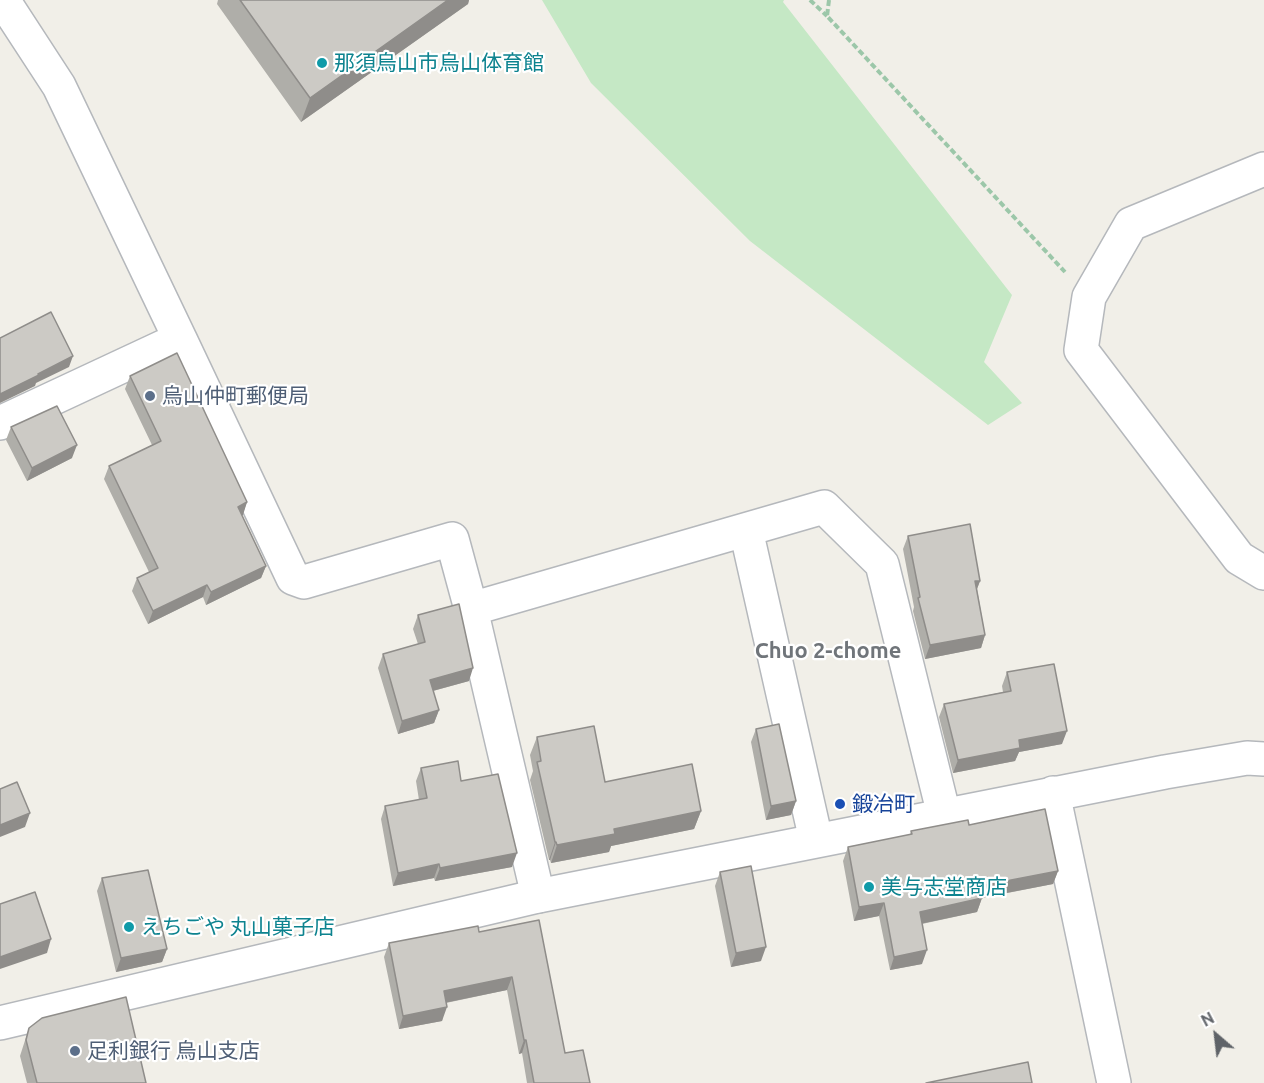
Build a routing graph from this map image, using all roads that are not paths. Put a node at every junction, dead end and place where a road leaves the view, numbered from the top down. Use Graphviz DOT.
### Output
graph roads {
  1 [pos="3,0"];
  2 [pos="1264,169"];
  3 [pos="180,339"];
  4 [pos="0,423"];
  5 [pos="746,530"];
  6 [pos="1264,573"];
  7 [pos="471,609"];
  8 [pos="1264,759"];
  9 [pos="1053,793"];
  10 [pos="944,815"];
  11 [pos="816,840"];
  12 [pos="538,896"];
  13 [pos="0,1023"];
  14 [pos="1114,1083"];
  1 -- 3 [label="street"];
  2 -- 6 [label="street"];
  3 -- 4 [label="street"];
  3 -- 7 [label="street"];
  5 -- 7 [label="street"];
  5 -- 10 [label="street"];
  5 -- 11 [label="street"];
  7 -- 12 [label="street"];
  8 -- 9 [label="street"];
  9 -- 10 [label="street"];
  9 -- 14 [label="street"];
  10 -- 11 [label="street"];
  11 -- 12 [label="street"];
  12 -- 13 [label="street"];
}
